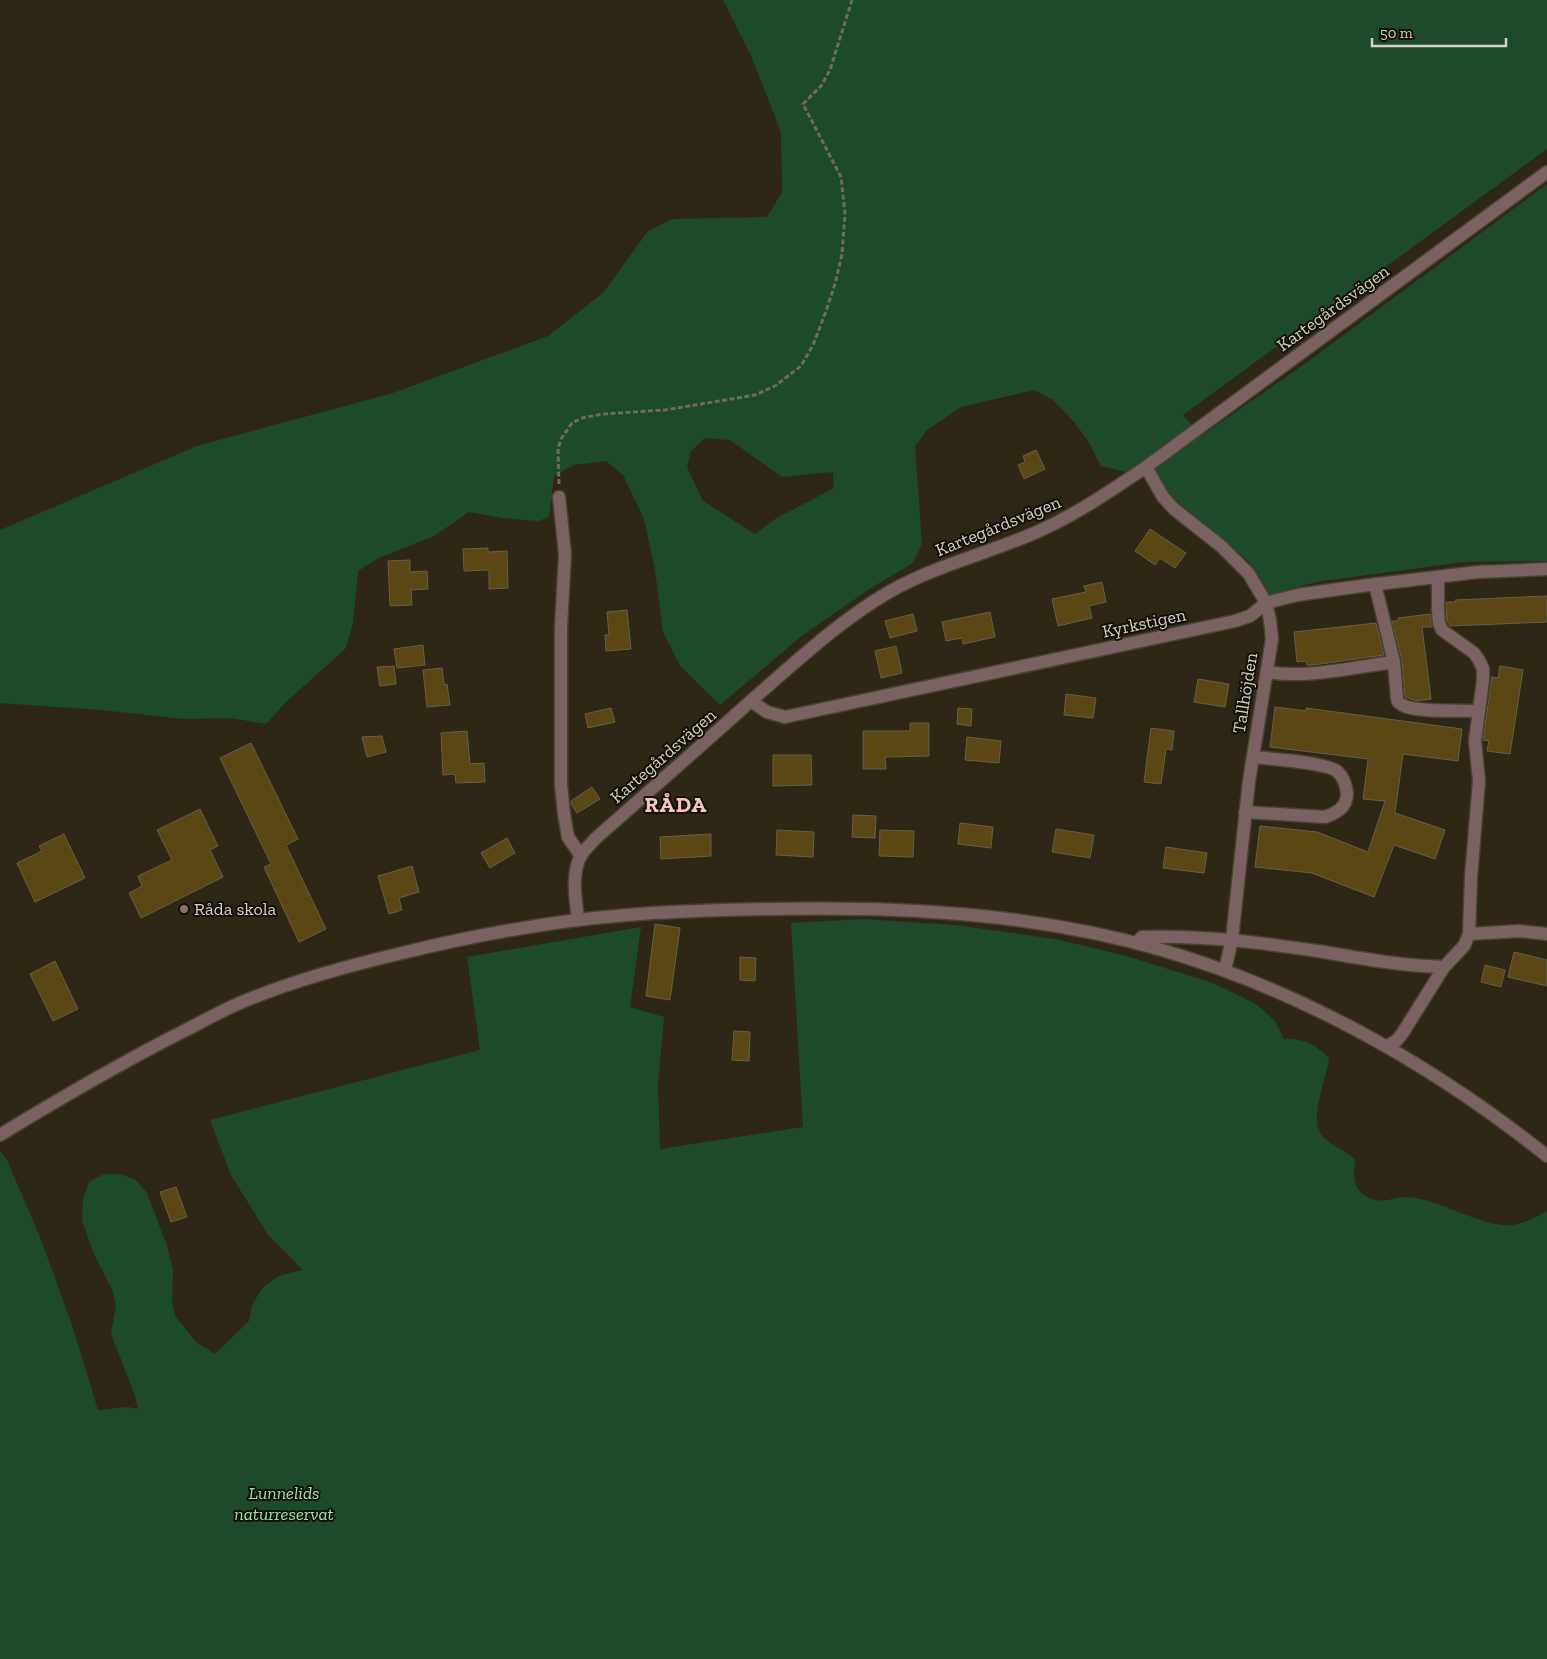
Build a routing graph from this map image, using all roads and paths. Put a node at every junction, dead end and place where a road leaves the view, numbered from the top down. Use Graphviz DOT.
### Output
graph roads {
  1 [pos="852,0"];
  2 [pos="1547,172"];
  3 [pos="1146,467"];
  4 [pos="559,497"];
  5 [pos="1547,570"];
  6 [pos="1438,577"];
  7 [pos="1375,584"];
  8 [pos="1266,603"];
  9 [pos="1394,662"];
  10 [pos="1267,672"];
  11 [pos="751,701"];
  12 [pos="1478,711"];
  13 [pos="1253,757"];
  14 [pos="1245,812"];
  15 [pos="580,856"];
  16 [pos="578,920"];
  17 [pos="1469,934"];
  18 [pos="1547,934"];
  19 [pos="1232,939"];
  20 [pos="1136,943"];
  21 [pos="1444,967"];
  22 [pos="1225,970"];
  23 [pos="1387,1046"];
  24 [pos="0,1135"];
  25 [pos="1547,1156"];
  1 -- 4 [label="path"];
  2 -- 3 [label="street, Kartegårdsvägen"];
  3 -- 8 [label="street, Tallhöjden"];
  3 -- 11 [label="street, Kartegårdsvägen"];
  4 -- 15 [label="street"];
  5 -- 6 [label="street, Kyrkstigen"];
  6 -- 7 [label="street, Kyrkstigen"];
  6 -- 12 [label="street"];
  7 -- 8 [label="street, Kyrkstigen"];
  7 -- 9 [label="street"];
  8 -- 10 [label="street, Tallhöjden"];
  8 -- 11 [label="street, Kyrkstigen"];
  9 -- 10 [label="street"];
  9 -- 12 [label="street"];
  10 -- 13 [label="street, Tallhöjden"];
  11 -- 15 [label="street, Kartegårdsvägen"];
  12 -- 17 [label="street"];
  13 -- 14 [label="street, Tallhöjden"];
  13 -- 14 [label="street"];
  14 -- 19 [label="street, Tallhöjden"];
  15 -- 16 [label="street"];
  16 -- 20 [label="street"];
  16 -- 24 [label="street"];
  17 -- 18 [label="street"];
  17 -- 21 [label="street"];
  19 -- 20 [label="street"];
  19 -- 21 [label="street"];
  19 -- 22 [label="street, Tallhöjden"];
  20 -- 22 [label="street"];
  21 -- 23 [label="street"];
  22 -- 23 [label="street"];
  23 -- 25 [label="street"];
}
